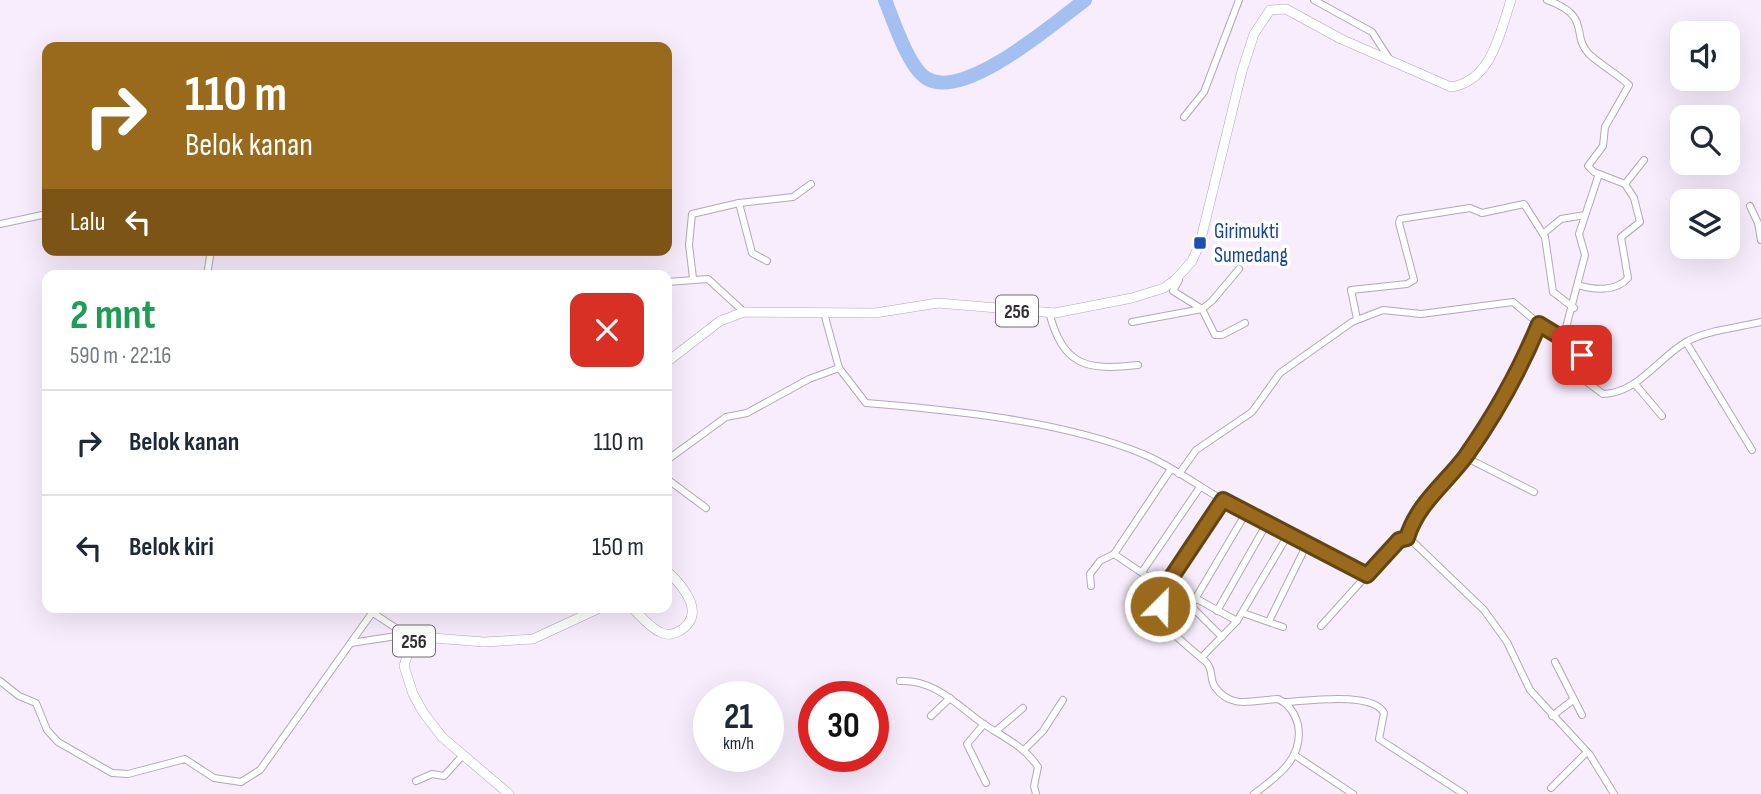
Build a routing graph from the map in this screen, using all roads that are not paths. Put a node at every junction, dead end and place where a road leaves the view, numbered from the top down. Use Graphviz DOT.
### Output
graph roads {
  1 [pos="1239,0"];
  2 [pos="1314,0"];
  3 [pos="1511,0"];
  4 [pos="1547,0"];
  5 [pos="1391,61"];
  6 [pos="1184,117"];
  7 [pos="1644,160"];
  8 [pos="1599,174"];
  9 [pos="811,184"];
  10 [pos="1625,184"];
  11 [pos="739,203"];
  12 [pos="1750,206"];
  13 [pos="42,215"];
  14 [pos="1585,215"];
  15 [pos="0,224"];
  16 [pos="1544,234"];
  17 [pos="1761,240"];
  18 [pos="768,261"];
  19 [pos="1240,269"];
  20 [pos="1180,275"];
  21 [pos="694,278"];
  22 [pos="672,281"];
  23 [pos="1578,285"];
  24 [pos="1574,308"];
  25 [pos="1202,309"];
  26 [pos="744,312"];
  27 [pos="1049,312"];
  28 [pos="824,313"];
  29 [pos="1357,319"];
  30 [pos="1132,322"];
  31 [pos="1761,322"];
  32 [pos="1245,323"];
  33 [pos="1539,324"];
  34 [pos="1563,339"];
  35 [pos="1686,342"];
  36 [pos="672,358"];
  37 [pos="1138,365"];
  38 [pos="839,368"];
  39 [pos="1635,384"];
  40 [pos="1662,415"];
  41 [pos="1752,450"];
  42 [pos="672,456"];
  43 [pos="1465,457"];
  44 [pos="1171,469"];
  45 [pos="1179,474"];
  46 [pos="672,483"];
  47 [pos="1200,487"];
  48 [pos="1534,492"];
  49 [pos="1223,500"];
  50 [pos="706,508"];
  51 [pos="1246,513"];
  52 [pos="1266,524"];
  53 [pos="1288,535"];
  54 [pos="1407,538"];
  55 [pos="1307,544"];
  56 [pos="1114,554"];
  57 [pos="1142,572"];
  58 [pos="1367,575"];
  59 [pos="672,577"];
  60 [pos="1091,586"];
  61 [pos="1165,587"];
  62 [pos="1197,599"];
  63 [pos="1191,607"];
  64 [pos="1217,611"];
  65 [pos="372,613"];
  66 [pos="589,613"];
  67 [pos="638,613"];
  68 [pos="1243,613"];
  69 [pos="1237,621"];
  70 [pos="1269,621"];
  71 [pos="1321,626"];
  72 [pos="1283,627"];
  73 [pos="403,635"];
  74 [pos="1222,638"];
  75 [pos="414,640"];
  76 [pos="351,643"];
  77 [pos="1201,658"];
  78 [pos="1555,662"];
  79 [pos="0,681"];
  80 [pos="901,681"];
  81 [pos="950,698"];
  82 [pos="1573,700"];
  83 [pos="1063,701"];
  84 [pos="1285,702"];
  85 [pos="1023,708"];
  86 [pos="1582,715"];
  87 [pos="931,716"];
  88 [pos="1552,716"];
  89 [pos="984,724"];
  90 [pos="997,730"];
  91 [pos="1024,750"];
  92 [pos="1587,752"];
  93 [pos="463,755"];
  94 [pos="1296,756"];
  95 [pos="416,781"];
  96 [pos="986,783"];
  97 [pos="1551,788"];
  98 [pos="1460,793"];
  99 [pos="509,794"];
  100 [pos="1036,794"];
  101 [pos="1254,794"];
  102 [pos="1353,794"];
  103 [pos="1614,794"];
  1 -- 6 [label="street"];
  2 -- 5 [label="street"];
  3 -- 5 [label="main road, 256"];
  4 -- 8 [label="street"];
  5 -- 20 [label="main road, 256"];
  7 -- 10 [label="street"];
  8 -- 10 [label="street"];
  8 -- 14 [label="street"];
  9 -- 11 [label="street"];
  10 -- 23 [label="street"];
  11 -- 18 [label="street"];
  11 -- 21 [label="street"];
  12 -- 17 [label="street"];
  13 -- 15 [label="street"];
  14 -- 16 [label="street"];
  14 -- 23 [label="street"];
  16 -- 24 [label="street"];
  16 -- 29 [label="street"];
  19 -- 25 [label="street"];
  20 -- 25 [label="street"];
  20 -- 27 [label="main road, 256"];
  21 -- 22 [label="street"];
  21 -- 26 [label="street"];
  23 -- 24 [label="street"];
  24 -- 34 [label="street"];
  25 -- 30 [label="street"];
  25 -- 32 [label="street"];
  26 -- 28 [label="main road, 256"];
  26 -- 36 [label="main road, 256"];
  27 -- 28 [label="main road, 256"];
  27 -- 37 [label="street"];
  28 -- 38 [label="street"];
  29 -- 33 [label="street"];
  29 -- 45 [label="street"];
  31 -- 35 [label="street"];
  33 -- 34 [label="street"];
  33 -- 43 [label="street"];
  34 -- 39 [label="street"];
  35 -- 39 [label="street"];
  35 -- 41 [label="street"];
  38 -- 42 [label="street"];
  38 -- 44 [label="street"];
  39 -- 40 [label="street"];
  43 -- 48 [label="street"];
  43 -- 54 [label="street"];
  44 -- 45 [label="street"];
  44 -- 56 [label="street"];
  45 -- 47 [label="street"];
  46 -- 50 [label="street"];
  47 -- 49 [label="street"];
  47 -- 57 [label="street"];
  49 -- 51 [label="street"];
  49 -- 61 [label="street"];
  51 -- 52 [label="street"];
  51 -- 62 [label="street"];
  52 -- 53 [label="street"];
  52 -- 64 [label="street"];
  53 -- 55 [label="street"];
  53 -- 68 [label="street"];
  54 -- 58 [label="street"];
  54 -- 88 [label="street"];
  55 -- 58 [label="street"];
  55 -- 70 [label="street"];
  56 -- 57 [label="street"];
  56 -- 60 [label="street"];
  57 -- 61 [label="street"];
  58 -- 71 [label="street"];
  59 -- 67 [label="main road"];
  61 -- 63 [label="street"];
  61 -- 77 [label="street"];
  62 -- 63 [label="street"];
  62 -- 64 [label="street"];
  63 -- 74 [label="street"];
  64 -- 69 [label="street"];
  65 -- 73 [label="street"];
  65 -- 76 [label="street"];
  66 -- 75 [label="main road, 256"];
  68 -- 69 [label="street"];
  68 -- 70 [label="street"];
  69 -- 74 [label="street"];
  70 -- 72 [label="street"];
  73 -- 75 [label="street"];
  73 -- 76 [label="street"];
  74 -- 77 [label="street"];
  75 -- 93 [label="main road, 256"];
  76 -- 79 [label="street"];
  77 -- 84 [label="street"];
  78 -- 82 [label="street"];
  80 -- 81 [label="street"];
  81 -- 87 [label="street"];
  81 -- 89 [label="street"];
  82 -- 86 [label="street"];
  82 -- 88 [label="street"];
  83 -- 91 [label="street"];
  84 -- 94 [label="street"];
  84 -- 98 [label="street"];
  85 -- 90 [label="street"];
  88 -- 92 [label="street"];
  89 -- 90 [label="street"];
  89 -- 96 [label="street"];
  90 -- 91 [label="street"];
  91 -- 100 [label="street"];
  92 -- 97 [label="street"];
  92 -- 103 [label="street"];
  93 -- 95 [label="street"];
  93 -- 99 [label="main road, 256"];
  94 -- 101 [label="street"];
  94 -- 102 [label="street"];
}
